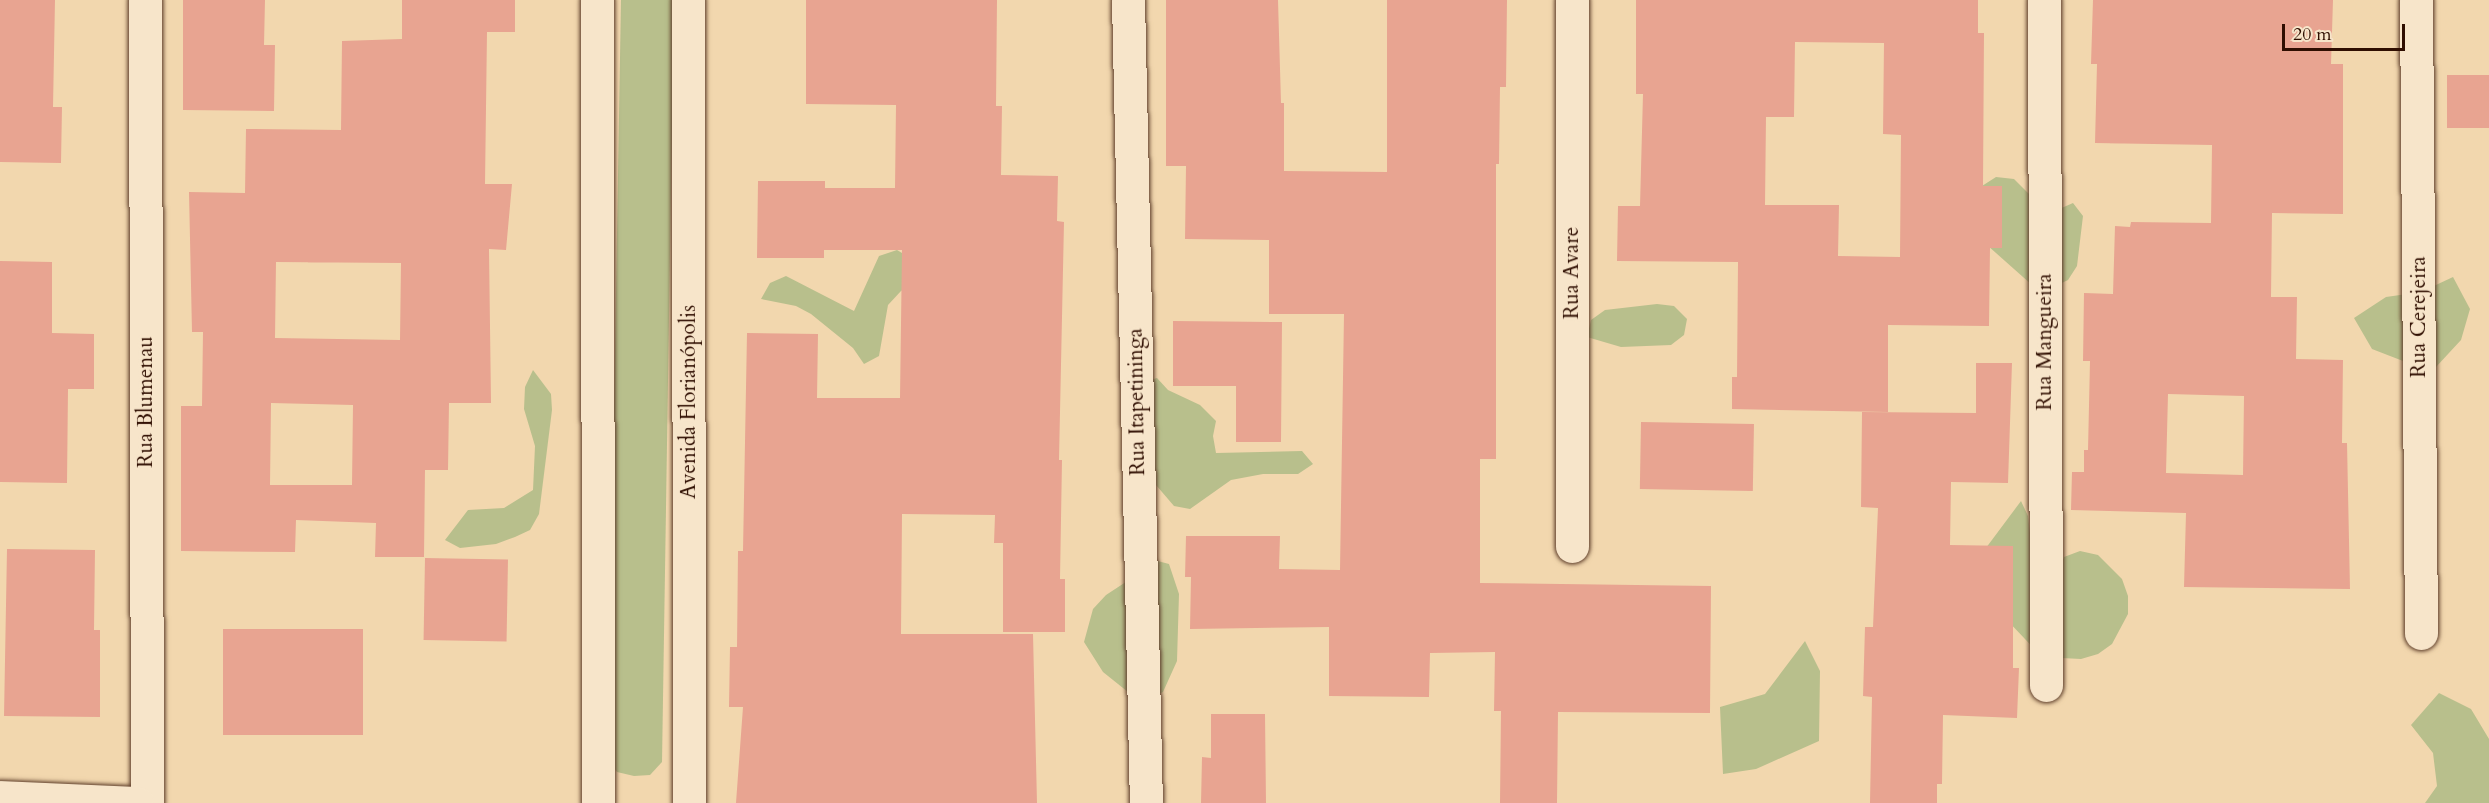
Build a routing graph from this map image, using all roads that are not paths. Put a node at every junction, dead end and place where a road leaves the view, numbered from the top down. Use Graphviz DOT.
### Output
graph roads {
  1 [pos="145,0"];
  2 [pos="597,0"];
  3 [pos="688,0"];
  4 [pos="1128,0"];
  5 [pos="1572,0"];
  6 [pos="2044,0"];
  7 [pos="2416,0"];
  8 [pos="1572,546"];
  9 [pos="2421,633"];
  10 [pos="2046,685"];
  11 [pos="0,797"];
  12 [pos="137,803"];
  13 [pos="147,803"];
  14 [pos="598,803"];
  15 [pos="689,803"];
  16 [pos="1146,803"];
  1 -- 13 [label="street, Rua Blumenau"];
  2 -- 14 [label="street"];
  3 -- 15 [label="street, Avenida Florianópolis"];
  4 -- 16 [label="street, Rua Itapetininga"];
  5 -- 8 [label="street, Rua Avare"];
  6 -- 10 [label="street, Rua Mangueira"];
  7 -- 9 [label="street, Rua Cerejeira"];
  11 -- 12 [label="street"];
}
